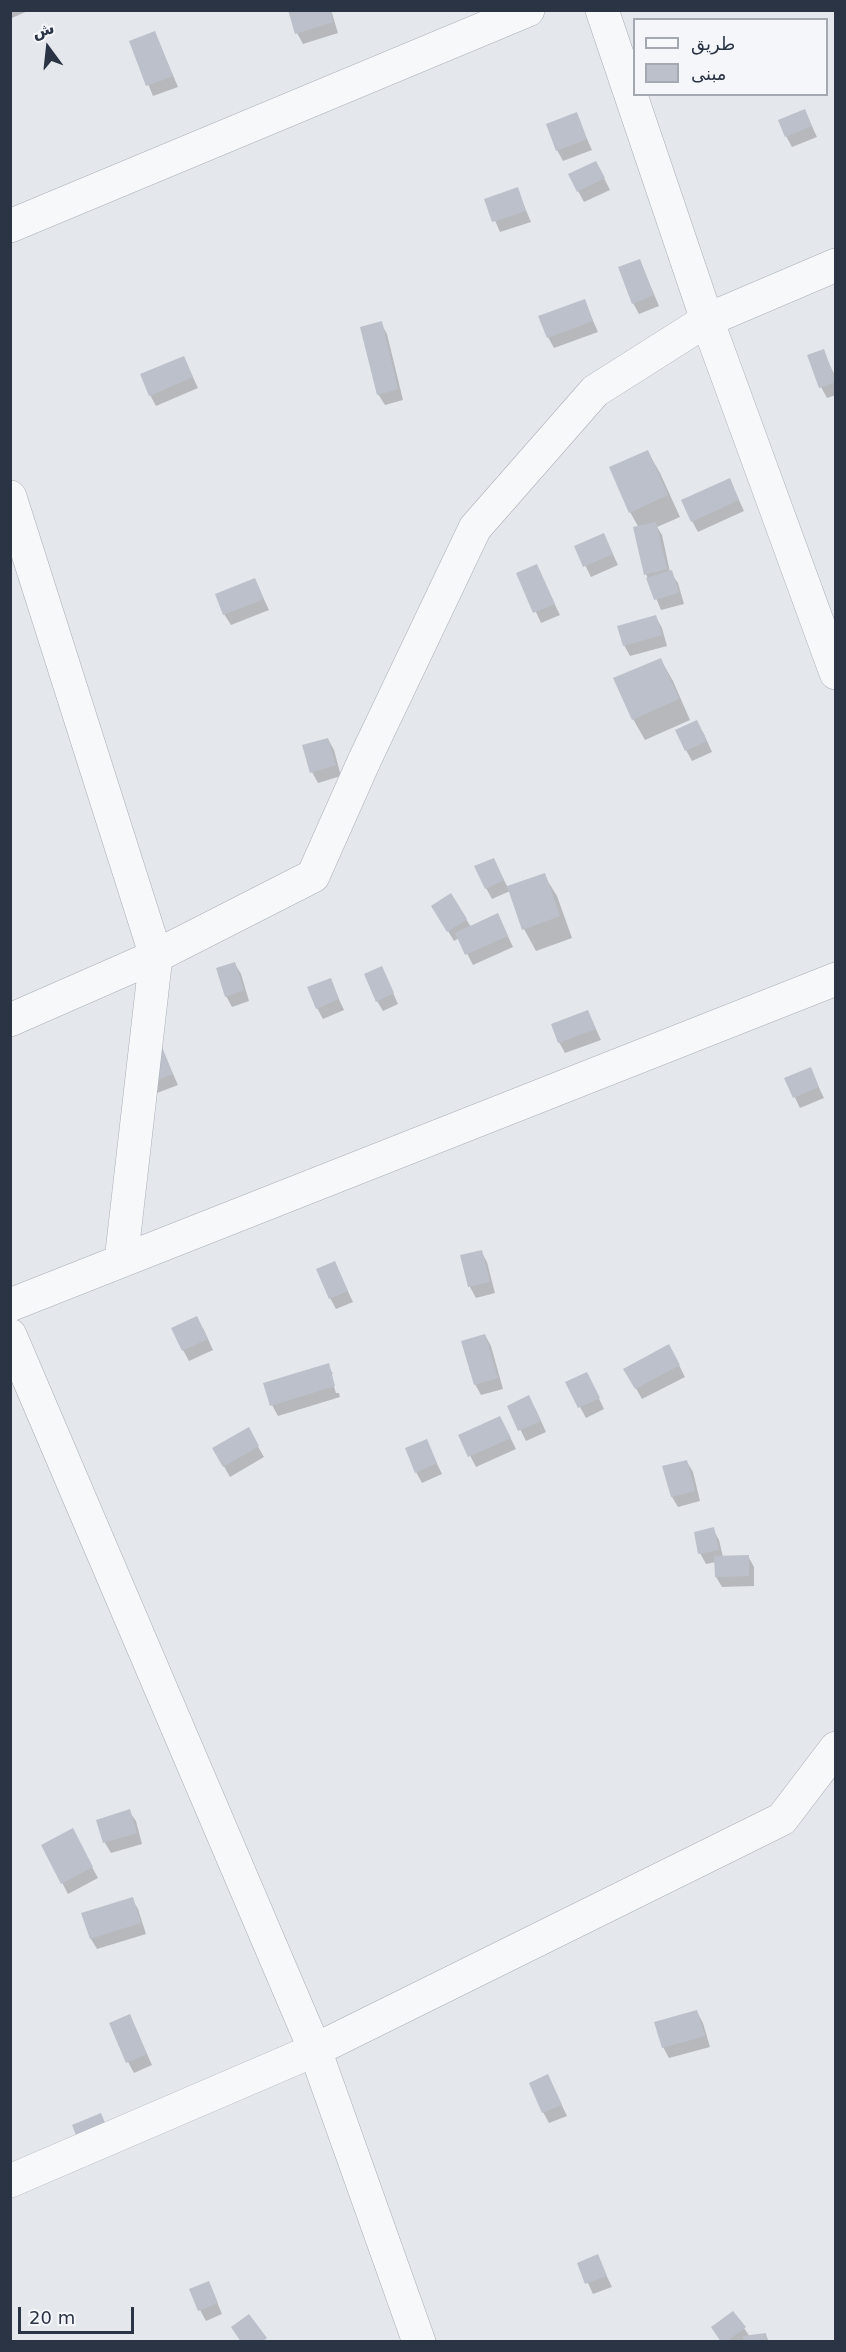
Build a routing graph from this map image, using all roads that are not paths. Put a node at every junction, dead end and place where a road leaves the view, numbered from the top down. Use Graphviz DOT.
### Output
graph roads {
  1 [pos="528,10"];
  2 [pos="602,10"];
  3 [pos="10,226"];
  4 [pos="836,265"];
  5 [pos="707,320"];
  6 [pos="10,497"];
  7 [pos="832,653"];
  8 [pos="156,956"];
  9 [pos="836,979"];
  10 [pos="10,1020"];
  11 [pos="121,1261"];
  12 [pos="10,1305"];
  13 [pos="10,1335"];
  14 [pos="836,1749"];
  15 [pos="315,2050"];
  16 [pos="10,2181"];
  17 [pos="419,2342"];
  1 -- 3 [label="street"];
  2 -- 5 [label="street"];
  4 -- 5 [label="street"];
  5 -- 7 [label="street"];
  5 -- 8 [label="street"];
  6 -- 8 [label="street"];
  8 -- 10 [label="street"];
  8 -- 11 [label="street"];
  9 -- 11 [label="street"];
  11 -- 12 [label="street"];
  13 -- 15 [label="street"];
  14 -- 15 [label="street"];
  15 -- 16 [label="street"];
  15 -- 17 [label="street"];
}
